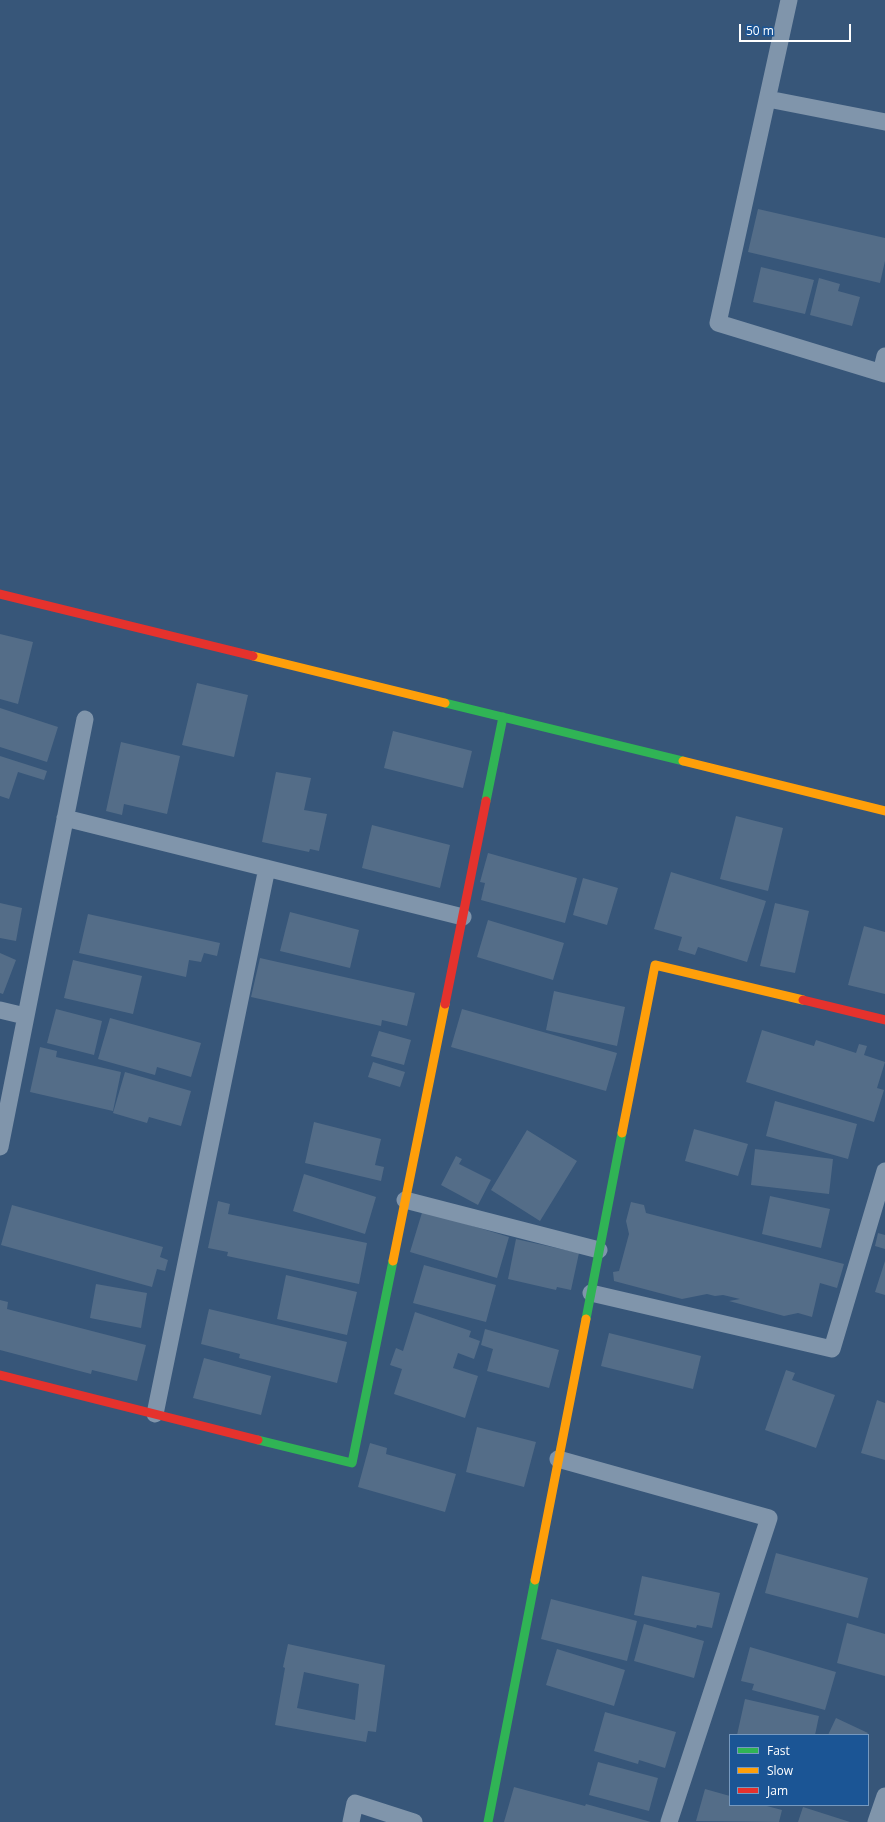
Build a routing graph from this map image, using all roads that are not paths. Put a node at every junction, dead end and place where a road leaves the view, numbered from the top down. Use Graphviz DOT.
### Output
graph roads {
  1 [pos="789,0"];
  2 [pos="768,99"];
  3 [pos="885,122"];
  4 [pos="885,356"];
  5 [pos="883,374"];
  6 [pos="0,594"];
  7 [pos="503,717"];
  8 [pos="85,719"];
  9 [pos="885,811"];
  10 [pos="65,818"];
  11 [pos="267,868"];
  12 [pos="463,917"];
  13 [pos="0,1010"];
  14 [pos="25,1016"];
  15 [pos="885,1020"];
  16 [pos="0,1147"];
  17 [pos="885,1171"];
  18 [pos="405,1200"];
  19 [pos="598,1250"];
  20 [pos="591,1293"];
  21 [pos="0,1375"];
  22 [pos="155,1414"];
  23 [pos="558,1459"];
  24 [pos="885,1796"];
  25 [pos="351,1822"];
  26 [pos="414,1822"];
  27 [pos="488,1822"];
  28 [pos="669,1822"];
  29 [pos="876,1822"];
  1 -- 2 [label="street"];
  2 -- 3 [label="street"];
  2 -- 5 [label="street"];
  4 -- 5 [label="street"];
  6 -- 7 [label="street"];
  7 -- 9 [label="street"];
  7 -- 12 [label="street"];
  8 -- 10 [label="street"];
  10 -- 11 [label="street"];
  10 -- 14 [label="street"];
  11 -- 12 [label="street"];
  11 -- 22 [label="street"];
  12 -- 18 [label="street"];
  13 -- 14 [label="street"];
  14 -- 16 [label="street"];
  15 -- 19 [label="street"];
  17 -- 20 [label="street"];
  18 -- 19 [label="street"];
  18 -- 22 [label="street"];
  19 -- 20 [label="street"];
  20 -- 23 [label="street"];
  21 -- 22 [label="street"];
  23 -- 27 [label="street"];
  23 -- 28 [label="street"];
  24 -- 29 [label="street"];
  25 -- 26 [label="street"];
}
